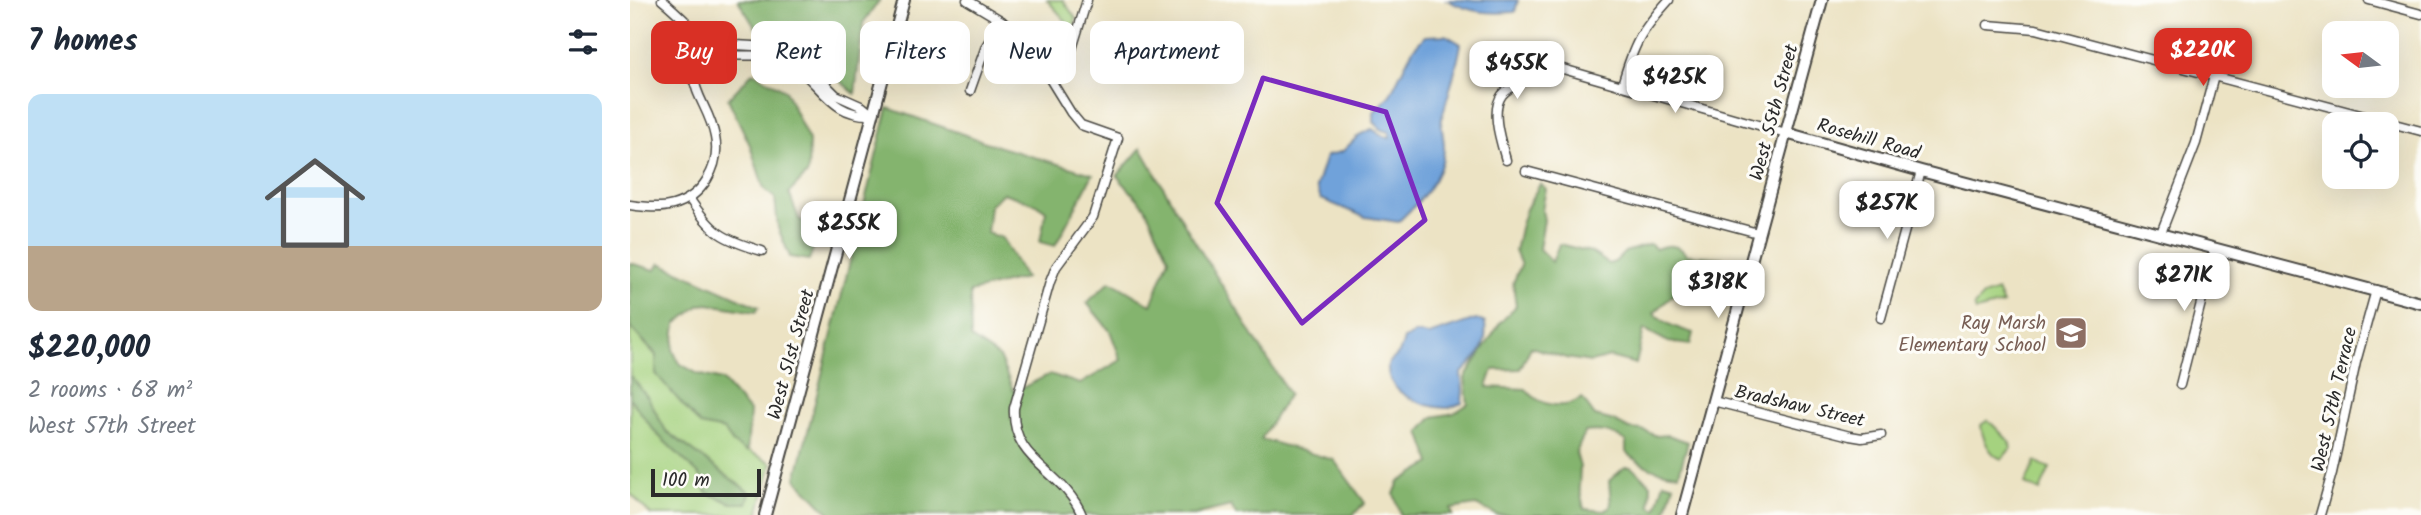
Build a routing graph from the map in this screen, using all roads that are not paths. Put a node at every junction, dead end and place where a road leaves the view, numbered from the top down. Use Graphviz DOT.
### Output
graph roads {
  1 [pos="662,0"];
  2 [pos="904,0"];
  3 [pos="967,0"];
  4 [pos="1087,0"];
  5 [pos="1669,0"];
  6 [pos="1822,0"];
  7 [pos="2370,0"];
  8 [pos="2421,14"];
  9 [pos="685,21"];
  10 [pos="1002,21"];
  11 [pos="1988,25"];
  12 [pos="1076,36"];
  13 [pos="984,52"];
  14 [pos="737,53"];
  15 [pos="2214,76"];
  16 [pos="694,84"];
  17 [pos="1054,84"];
  18 [pos="1622,85"];
  19 [pos="970,91"];
  20 [pos="873,115"];
  21 [pos="2421,131"];
  22 [pos="1786,132"];
  23 [pos="1506,160"];
  24 [pos="1526,171"];
  25 [pos="1921,171"];
  26 [pos="689,198"];
  27 [pos="630,205"];
  28 [pos="1758,233"];
  29 [pos="2161,233"];
  30 [pos="2215,248"];
  31 [pos="762,251"];
  32 [pos="2375,290"];
  33 [pos="2421,303"];
  34 [pos="1881,318"];
  35 [pos="2180,385"];
  36 [pos="1713,401"];
  37 [pos="1881,436"];
  38 [pos="765,515"];
  39 [pos="1082,515"];
  40 [pos="1682,515"];
  41 [pos="2320,515"];
  1 -- 9 [label="street"];
  2 -- 20 [label="street, West 51st Street"];
  3 -- 10 [label="street"];
  4 -- 12 [label="street"];
  5 -- 18 [label="street"];
  6 -- 22 [label="street, West 55th Street"];
  7 -- 8 [label="street"];
  11 -- 15 [label="street"];
  13 -- 19 [label="street"];
  14 -- 20 [label="street"];
  15 -- 21 [label="street"];
  15 -- 29 [label="street"];
  16 -- 26 [label="street"];
  17 -- 39 [label="street"];
  18 -- 22 [label="street, Rosehill Road"];
  18 -- 23 [label="street, Rosehill Road"];
  20 -- 38 [label="street, West 51st Street"];
  22 -- 25 [label="street, Rosehill Road"];
  22 -- 28 [label="street, West 55th Street"];
  24 -- 28 [label="street"];
  25 -- 29 [label="street, Rosehill Road"];
  25 -- 34 [label="street"];
  26 -- 27 [label="street"];
  26 -- 31 [label="street"];
  28 -- 36 [label="street, West 55th Street"];
  29 -- 30 [label="street, Rosehill Road"];
  30 -- 32 [label="street, Rosehill Road"];
  30 -- 35 [label="street"];
  32 -- 33 [label="street, Rosehill Road"];
  32 -- 41 [label="street, West 57th Terrace"];
  36 -- 37 [label="street, Bradshaw Street"];
  36 -- 40 [label="street, West 55th Street"];
}
